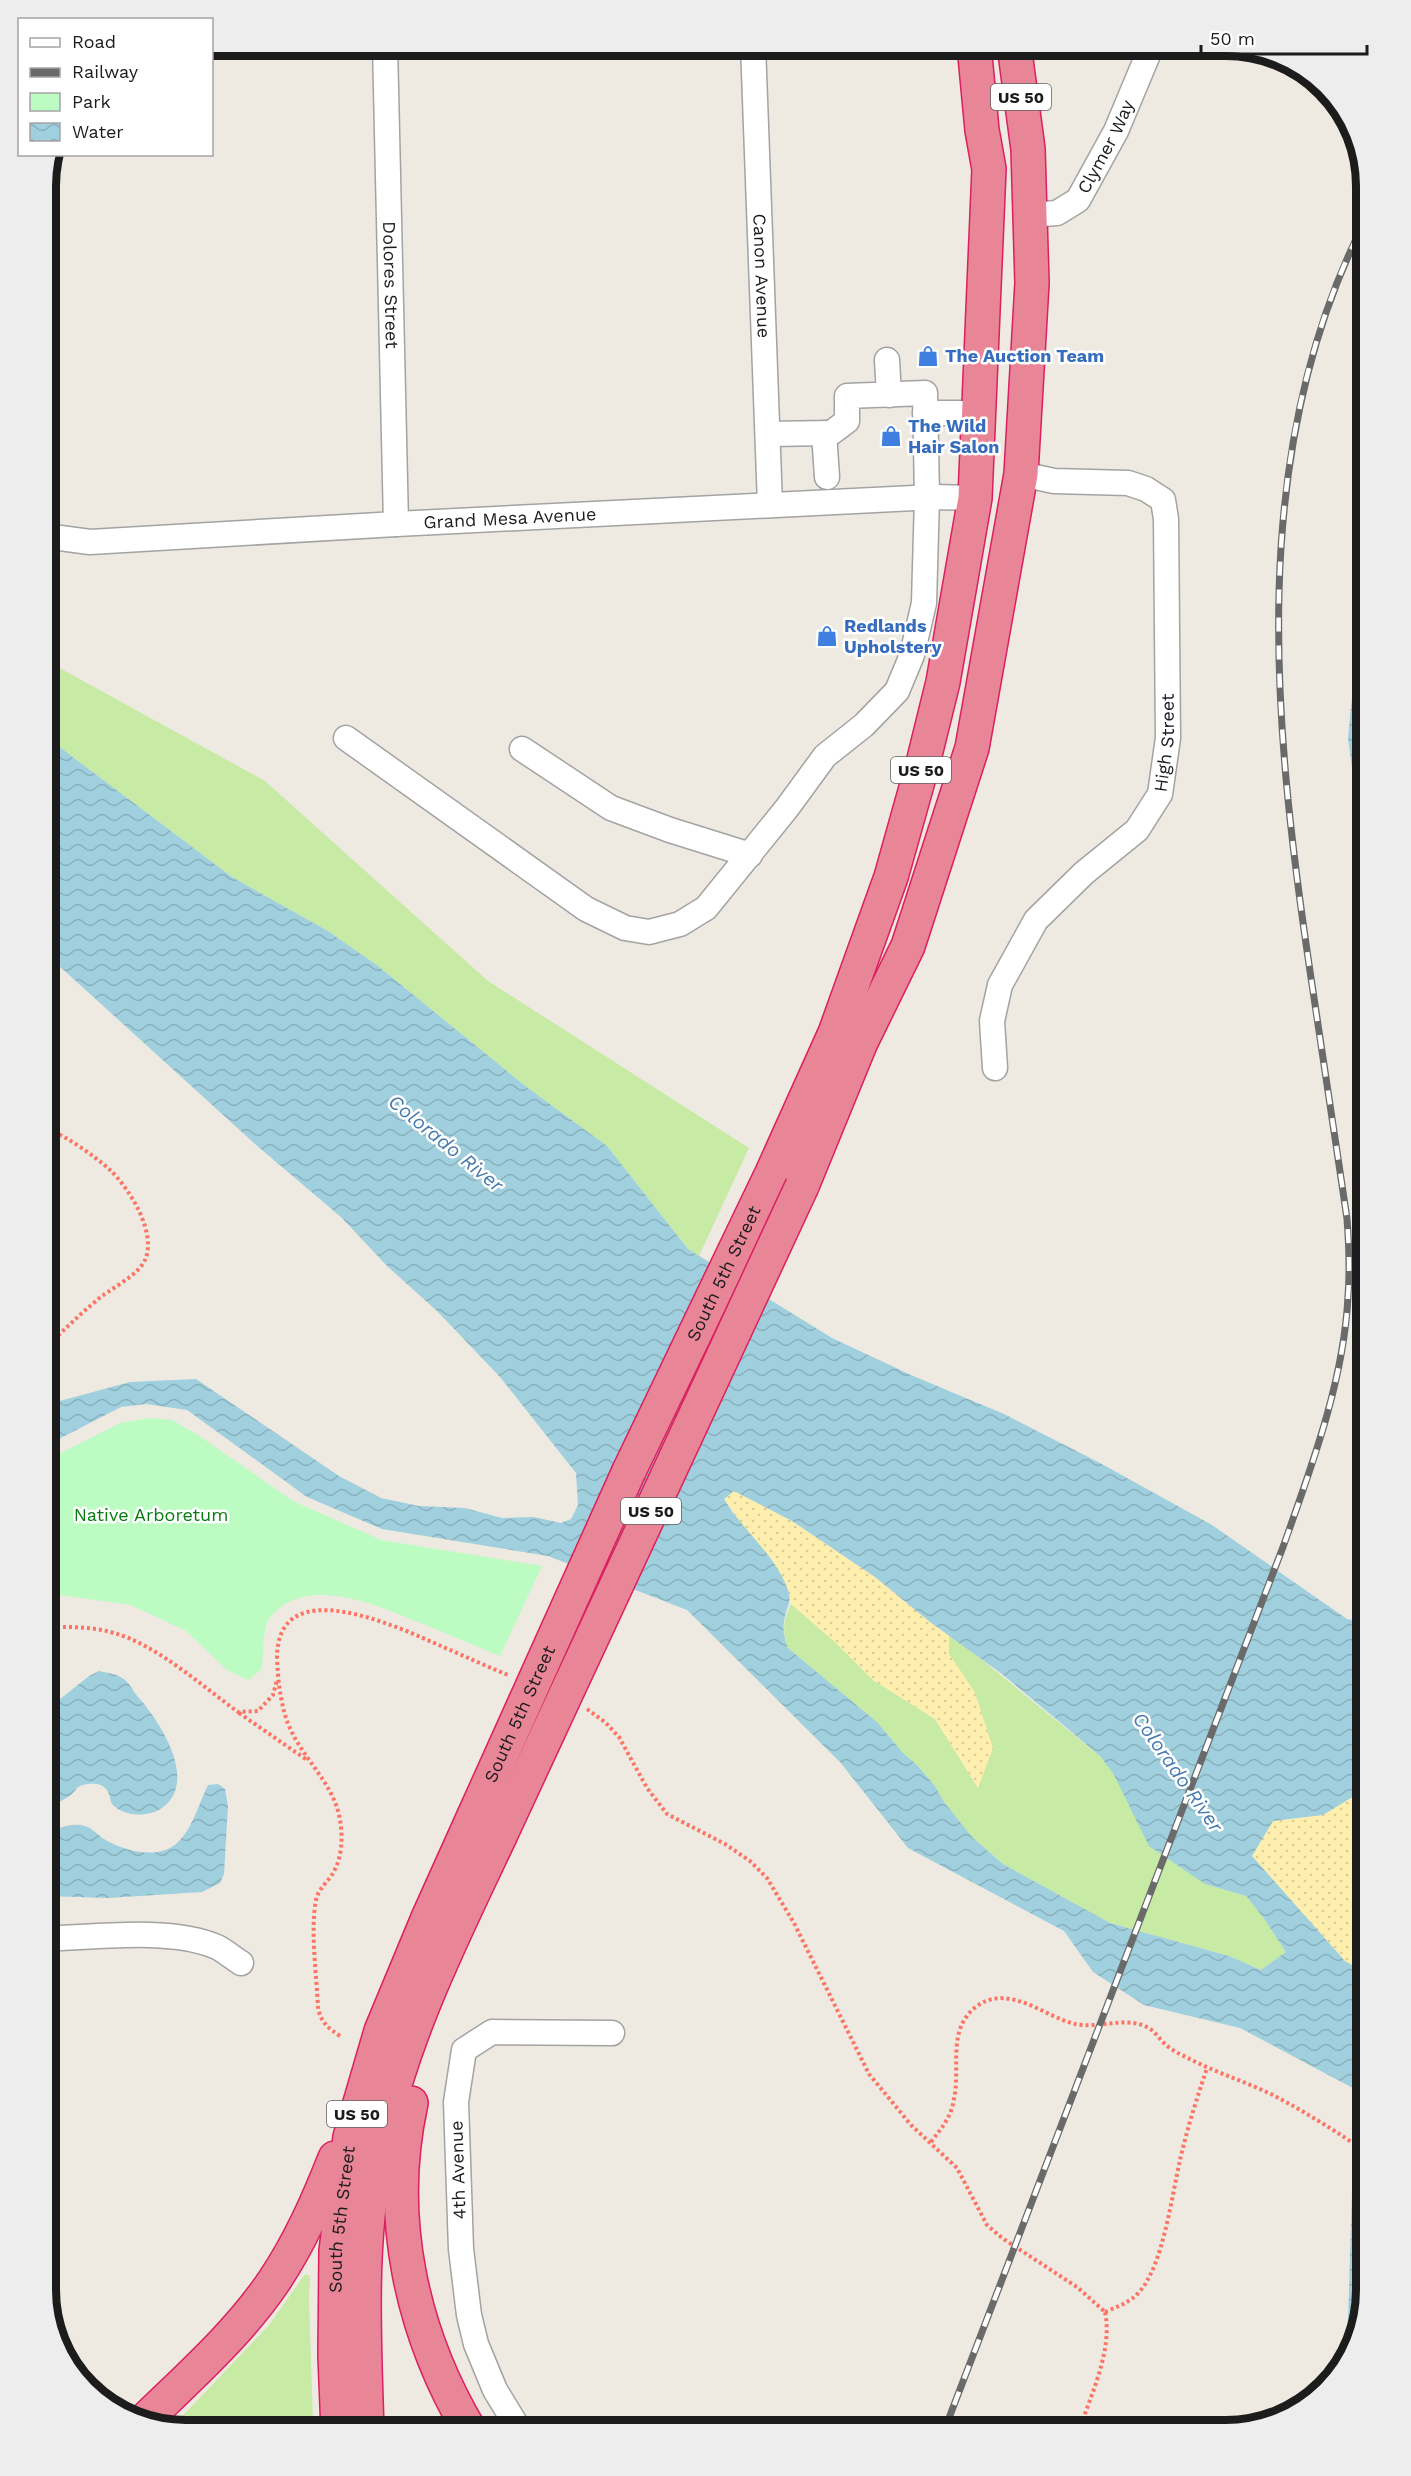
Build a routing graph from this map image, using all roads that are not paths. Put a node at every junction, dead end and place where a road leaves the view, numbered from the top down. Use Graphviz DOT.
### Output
graph roads {
  1 [pos="385,56"];
  2 [pos="753,56"];
  3 [pos="975,56"];
  4 [pos="1001,56"];
  5 [pos="1015,56"];
  6 [pos="1147,56"];
  7 [pos="1028,149"];
  8 [pos="989,169"];
  9 [pos="1030,215"];
  10 [pos="887,360"];
  11 [pos="889,395"];
  12 [pos="925,413"];
  13 [pos="980,413"];
  14 [pos="824,433"];
  15 [pos="768,434"];
  16 [pos="1021,474"];
  17 [pos="827,477"];
  18 [pos="927,497"];
  19 [pos="975,498"];
  20 [pos="770,505"];
  21 [pos="396,524"];
  22 [pos="56,537"];
  23 [pos="346,738"];
  24 [pos="522,749"];
  25 [pos="750,855"];
  26 [pos="908,946"];
  27 [pos="848,1037"];
  28 [pos="995,1068"];
  29 [pos="56,1939"];
  30 [pos="241,1963"];
  31 [pos="431,1983"];
  32 [pos="612,2033"];
  33 [pos="374,2056"];
  34 [pos="150,2415"];
  35 [pos="338,2420"];
  36 [pos="367,2420"];
  37 [pos="464,2420"];
  38 [pos="513,2420"];
  1 -- 21 [label="street, Dolores Street"];
  2 -- 15 [label="street, Canon Avenue"];
  3 -- 8 [label="highway, US 50"];
  4 -- 7 [label="highway"];
  5 -- 7 [label="highway, US 50"];
  6 -- 9 [label="street, Clymer Way"];
  7 -- 9 [label="highway, US 50"];
  8 -- 13 [label="highway, US 50"];
  8 -- 16 [label="highway"];
  9 -- 16 [label="highway, US 50"];
  10 -- 11 [label="street"];
  11 -- 12 [label="street"];
  11 -- 14 [label="street"];
  12 -- 13 [label="street"];
  12 -- 18 [label="street"];
  13 -- 19 [label="highway, US 50"];
  14 -- 15 [label="street"];
  14 -- 17 [label="street"];
  15 -- 20 [label="street, Canon Avenue"];
  16 -- 26 [label="highway, US 50"];
  16 -- 28 [label="street, High Street"];
  18 -- 19 [label="street, Grand Mesa Avenue"];
  18 -- 20 [label="street, Grand Mesa Avenue"];
  18 -- 25 [label="street"];
  19 -- 26 [label="highway"];
  19 -- 27 [label="highway, US 50"];
  20 -- 21 [label="street, Grand Mesa Avenue"];
  21 -- 22 [label="street, Grand Mesa Avenue"];
  23 -- 25 [label="street"];
  24 -- 25 [label="street"];
  26 -- 27 [label="highway, US 50"];
  27 -- 31 [label="highway, South 5th Street / US 50, bridge"];
  27 -- 33 [label="highway, South 5th Street / US 50, bridge"];
  29 -- 30 [label="street"];
  31 -- 36 [label="highway, South 5th Street / US 50"];
  31 -- 37 [label="highway"];
  32 -- 38 [label="street, 4th Avenue"];
  33 -- 34 [label="highway"];
  33 -- 35 [label="highway, South 5th Street / US 50"];
}
